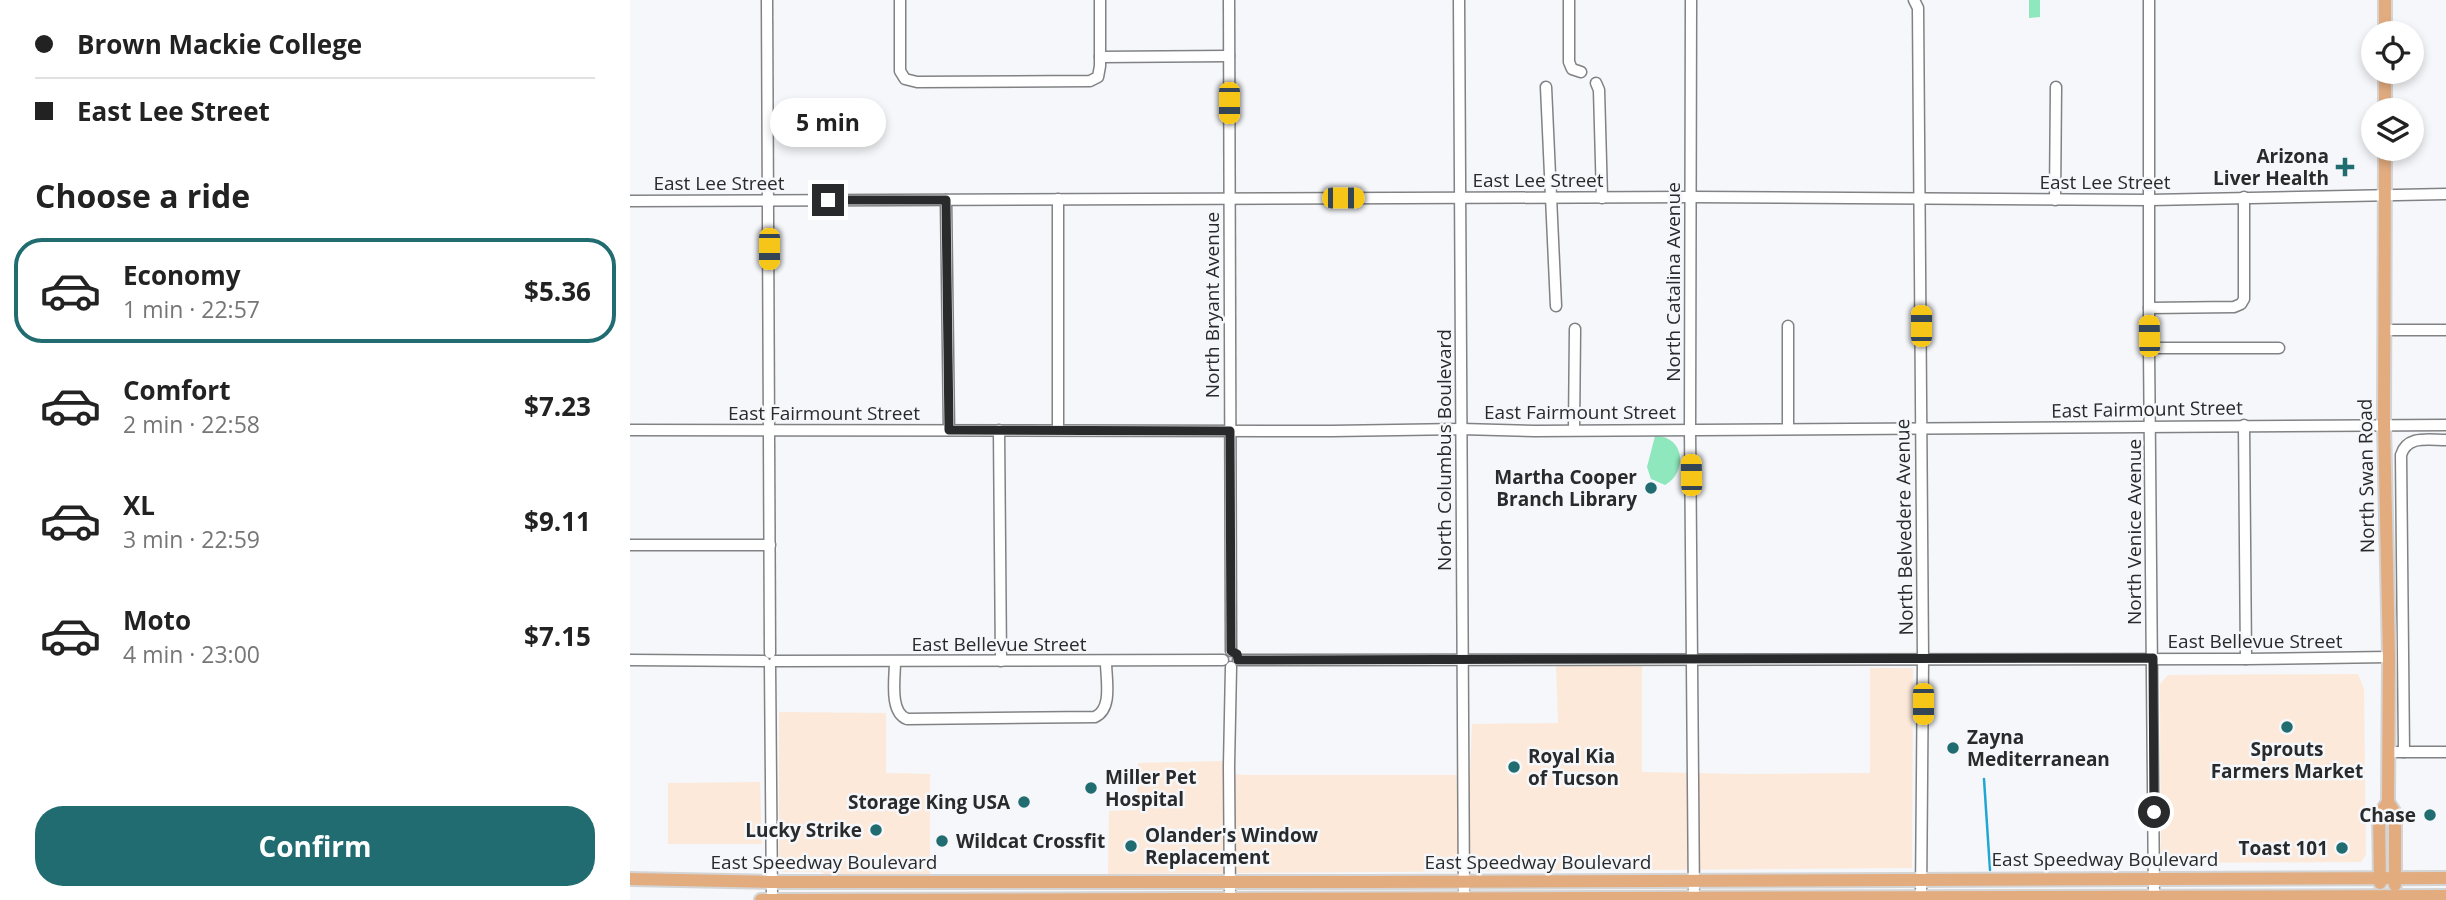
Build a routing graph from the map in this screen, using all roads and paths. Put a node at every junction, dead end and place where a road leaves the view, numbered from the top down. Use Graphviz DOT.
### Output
graph roads {
  1 [pos="767,0"];
  2 [pos="900,0"];
  3 [pos="1100,0"];
  4 [pos="1229,0"];
  5 [pos="1459,0"];
  6 [pos="1569,0"];
  7 [pos="1691,0"];
  8 [pos="2149,0"];
  9 [pos="2385,0"];
  10 [pos="1919,3"];
  11 [pos="2385,21"];
  12 [pos="1229,56"];
  13 [pos="1100,57"];
  14 [pos="1581,72"];
  15 [pos="1596,83"];
  16 [pos="1546,87"];
  17 [pos="2056,88"];
  18 [pos="2385,161"];
  19 [pos="2384,194"];
  20 [pos="2446,194"];
  21 [pos="1691,197"];
  22 [pos="2244,197"];
  23 [pos="1229,198"];
  24 [pos="1460,198"];
  25 [pos="1552,198"];
  26 [pos="1602,198"];
  27 [pos="1920,198"];
  28 [pos="1058,199"];
  29 [pos="769,200"];
  30 [pos="946,200"];
  31 [pos="2055,200"];
  32 [pos="2150,200"];
  33 [pos="630,201"];
  34 [pos="1556,306"];
  35 [pos="2149,308"];
  36 [pos="1788,326"];
  37 [pos="1575,329"];
  38 [pos="2385,330"];
  39 [pos="2446,330"];
  40 [pos="2149,348"];
  41 [pos="2279,348"];
  42 [pos="2384,424"];
  43 [pos="2244,425"];
  44 [pos="2446,425"];
  45 [pos="2151,426"];
  46 [pos="1058,429"];
  47 [pos="1461,429"];
  48 [pos="1690,429"];
  49 [pos="1788,429"];
  50 [pos="1921,429"];
  51 [pos="630,430"];
  52 [pos="769,430"];
  53 [pos="949,430"];
  54 [pos="999,430"];
  55 [pos="1574,430"];
  56 [pos="1230,431"];
  57 [pos="2446,440"];
  58 [pos="630,545"];
  59 [pos="770,545"];
  60 [pos="2389,657"];
  61 [pos="1692,658"];
  62 [pos="2153,658"];
  63 [pos="1923,659"];
  64 [pos="2246,659"];
  65 [pos="630,660"];
  66 [pos="770,660"];
  67 [pos="1462,660"];
  68 [pos="1001,661"];
  69 [pos="895,662"];
  70 [pos="1106,662"];
  71 [pos="1231,662"];
  72 [pos="2389,752"];
  73 [pos="2403,752"];
  74 [pos="2446,752"];
  75 [pos="2388,802"];
  76 [pos="2380,877"];
  77 [pos="2395,877"];
  78 [pos="2154,878"];
  79 [pos="2446,878"];
  80 [pos="630,879"];
  81 [pos="1921,879"];
  82 [pos="1694,880"];
  83 [pos="1578,881"];
  84 [pos="771,882"];
  85 [pos="1002,882"];
  86 [pos="1230,882"];
  87 [pos="1464,882"];
  88 [pos="2154,896"];
  89 [pos="2446,896"];
  90 [pos="1921,897"];
  91 [pos="2380,897"];
  92 [pos="2139,898"];
  93 [pos="2396,898"];
  94 [pos="1464,899"];
  95 [pos="1694,899"];
  96 [pos="761,900"];
  97 [pos="772,900"];
  98 [pos="1002,900"];
  99 [pos="1230,900"];
  100 [pos="1577,900"];
  1 -- 29 [label="street"];
  2 -- 13 [label="street"];
  3 -- 13 [label="street"];
  4 -- 12 [label="street, North Bryant Avenue"];
  5 -- 24 [label="street, North Columbus Boulevard"];
  6 -- 14 [label="street"];
  7 -- 21 [label="street, North Catalina Avenue"];
  8 -- 32 [label="street, North Venice Avenue"];
  9 -- 11 [label="main road"];
  10 -- 27 [label="street, North Belvedere Avenue"];
  12 -- 13 [label="street"];
  12 -- 23 [label="street, North Bryant Avenue"];
  15 -- 26 [label="street"];
  16 -- 25 [label="street"];
  17 -- 31 [label="street"];
  18 -- 19 [label="main road, North Swan Road"];
  19 -- 20 [label="street, East Lee Street"];
  19 -- 22 [label="street, East Lee Street"];
  19 -- 38 [label="main road, North Swan Road"];
  21 -- 26 [label="street, East Lee Street"];
  21 -- 27 [label="street, East Lee Street"];
  21 -- 48 [label="street, North Catalina Avenue"];
  22 -- 32 [label="street, East Lee Street"];
  22 -- 35 [label="street"];
  23 -- 24 [label="street, East Lee Street"];
  23 -- 28 [label="street, East Lee Street"];
  23 -- 56 [label="street, North Bryant Avenue"];
  24 -- 25 [label="street, East Lee Street"];
  24 -- 47 [label="street, North Columbus Boulevard"];
  25 -- 26 [label="street, East Lee Street"];
  25 -- 34 [label="street"];
  27 -- 31 [label="street, East Lee Street"];
  27 -- 50 [label="street, North Belvedere Avenue"];
  28 -- 30 [label="street, East Lee Street"];
  28 -- 46 [label="street"];
  29 -- 30 [label="street, East Lee Street"];
  29 -- 33 [label="street, East Lee Street"];
  29 -- 52 [label="street"];
  30 -- 53 [label="street"];
  31 -- 32 [label="street, East Lee Street"];
  32 -- 35 [label="street, North Venice Avenue"];
  35 -- 40 [label="street, North Venice Avenue"];
  36 -- 49 [label="street"];
  37 -- 55 [label="street"];
  38 -- 39 [label="street"];
  38 -- 42 [label="main road, North Swan Road"];
  40 -- 41 [label="street"];
  40 -- 45 [label="street, North Venice Avenue"];
  42 -- 43 [label="street, East Fairmount Street"];
  42 -- 44 [label="street, East Fairmount Street"];
  42 -- 60 [label="main road, North Swan Road"];
  43 -- 45 [label="street, East Fairmount Street"];
  43 -- 64 [label="street"];
  45 -- 50 [label="street, East Fairmount Street"];
  45 -- 62 [label="street, North Venice Avenue"];
  46 -- 54 [label="street, East Fairmount Street"];
  46 -- 56 [label="street, East Fairmount Street"];
  47 -- 55 [label="street, East Fairmount Street"];
  47 -- 56 [label="street, East Fairmount Street"];
  47 -- 67 [label="street, North Columbus Boulevard"];
  48 -- 49 [label="street, East Fairmount Street"];
  48 -- 55 [label="street, East Fairmount Street"];
  48 -- 61 [label="street, North Catalina Avenue"];
  49 -- 50 [label="street, East Fairmount Street"];
  50 -- 63 [label="street, North Belvedere Avenue"];
  51 -- 52 [label="street, East Fairmount Street"];
  52 -- 53 [label="street, East Fairmount Street"];
  52 -- 59 [label="street"];
  53 -- 54 [label="street, East Fairmount Street"];
  54 -- 68 [label="street"];
  56 -- 71 [label="street, North Bryant Avenue"];
  57 -- 73 [label="street, North Swan Road"];
  58 -- 59 [label="street"];
  59 -- 66 [label="street"];
  60 -- 64 [label="street, East Bellevue Street"];
  60 -- 72 [label="main road, North Swan Road"];
  61 -- 63 [label="street, East Bellevue Street"];
  61 -- 67 [label="street, East Bellevue Street"];
  61 -- 82 [label="street, North Catalina Avenue"];
  62 -- 63 [label="street, East Bellevue Street"];
  62 -- 64 [label="street, East Bellevue Street"];
  62 -- 78 [label="street, North Venice Avenue"];
  63 -- 81 [label="street, North Belvedere Avenue"];
  65 -- 66 [label="street, East Bellevue Street"];
  66 -- 69 [label="street, East Bellevue Street"];
  66 -- 84 [label="street"];
  67 -- 71 [label="street, East Bellevue Street"];
  67 -- 87 [label="street, North Columbus Boulevard"];
  68 -- 69 [label="street, East Bellevue Street"];
  68 -- 70 [label="street, East Bellevue Street"];
  69 -- 70 [label="street"];
  70 -- 71 [label="street, East Bellevue Street"];
  71 -- 86 [label="street"];
  72 -- 73 [label="street"];
  72 -- 75 [label="main road, North Swan Road"];
  73 -- 74 [label="street"];
  75 -- 76 [label="main road, North Swan Road"];
  75 -- 77 [label="main road, North Swan Road"];
  76 -- 77 [label="main road, East Speedway Boulevard"];
  76 -- 78 [label="main road, East Speedway Boulevard"];
  76 -- 91 [label="main road, North Swan Road"];
  77 -- 79 [label="main road, East Speedway Boulevard"];
  77 -- 93 [label="main road, North Swan Road"];
  78 -- 81 [label="main road, East Speedway Boulevard"];
  78 -- 88 [label="street, North Venice Avenue"];
  80 -- 84 [label="main road, East Speedway Boulevard"];
  81 -- 82 [label="main road, East Speedway Boulevard"];
  81 -- 90 [label="street, North Belvedere Avenue"];
  82 -- 83 [label="main road, East Speedway Boulevard"];
  82 -- 95 [label="street, North Catalina Avenue"];
  83 -- 87 [label="main road, East Speedway Boulevard"];
  83 -- 100 [label="street"];
  84 -- 85 [label="main road, East Speedway Boulevard"];
  84 -- 97 [label="street"];
  85 -- 86 [label="main road, East Speedway Boulevard"];
  85 -- 98 [label="street"];
  86 -- 87 [label="main road, East Speedway Boulevard"];
  86 -- 99 [label="street"];
  87 -- 94 [label="street, North Columbus Boulevard"];
  88 -- 91 [label="main road, East Speedway Boulevard"];
  88 -- 92 [label="main road, East Speedway Boulevard"];
  89 -- 93 [label="main road, East Speedway Boulevard"];
  90 -- 92 [label="main road, East Speedway Boulevard"];
  90 -- 95 [label="main road, East Speedway Boulevard"];
  91 -- 93 [label="main road, East Speedway Boulevard"];
  94 -- 99 [label="main road, East Speedway Boulevard"];
  94 -- 100 [label="main road, East Speedway Boulevard"];
  95 -- 100 [label="main road, East Speedway Boulevard"];
  96 -- 97 [label="main road, East Speedway Boulevard"];
  97 -- 98 [label="main road, East Speedway Boulevard"];
  98 -- 99 [label="main road, East Speedway Boulevard"];
}
